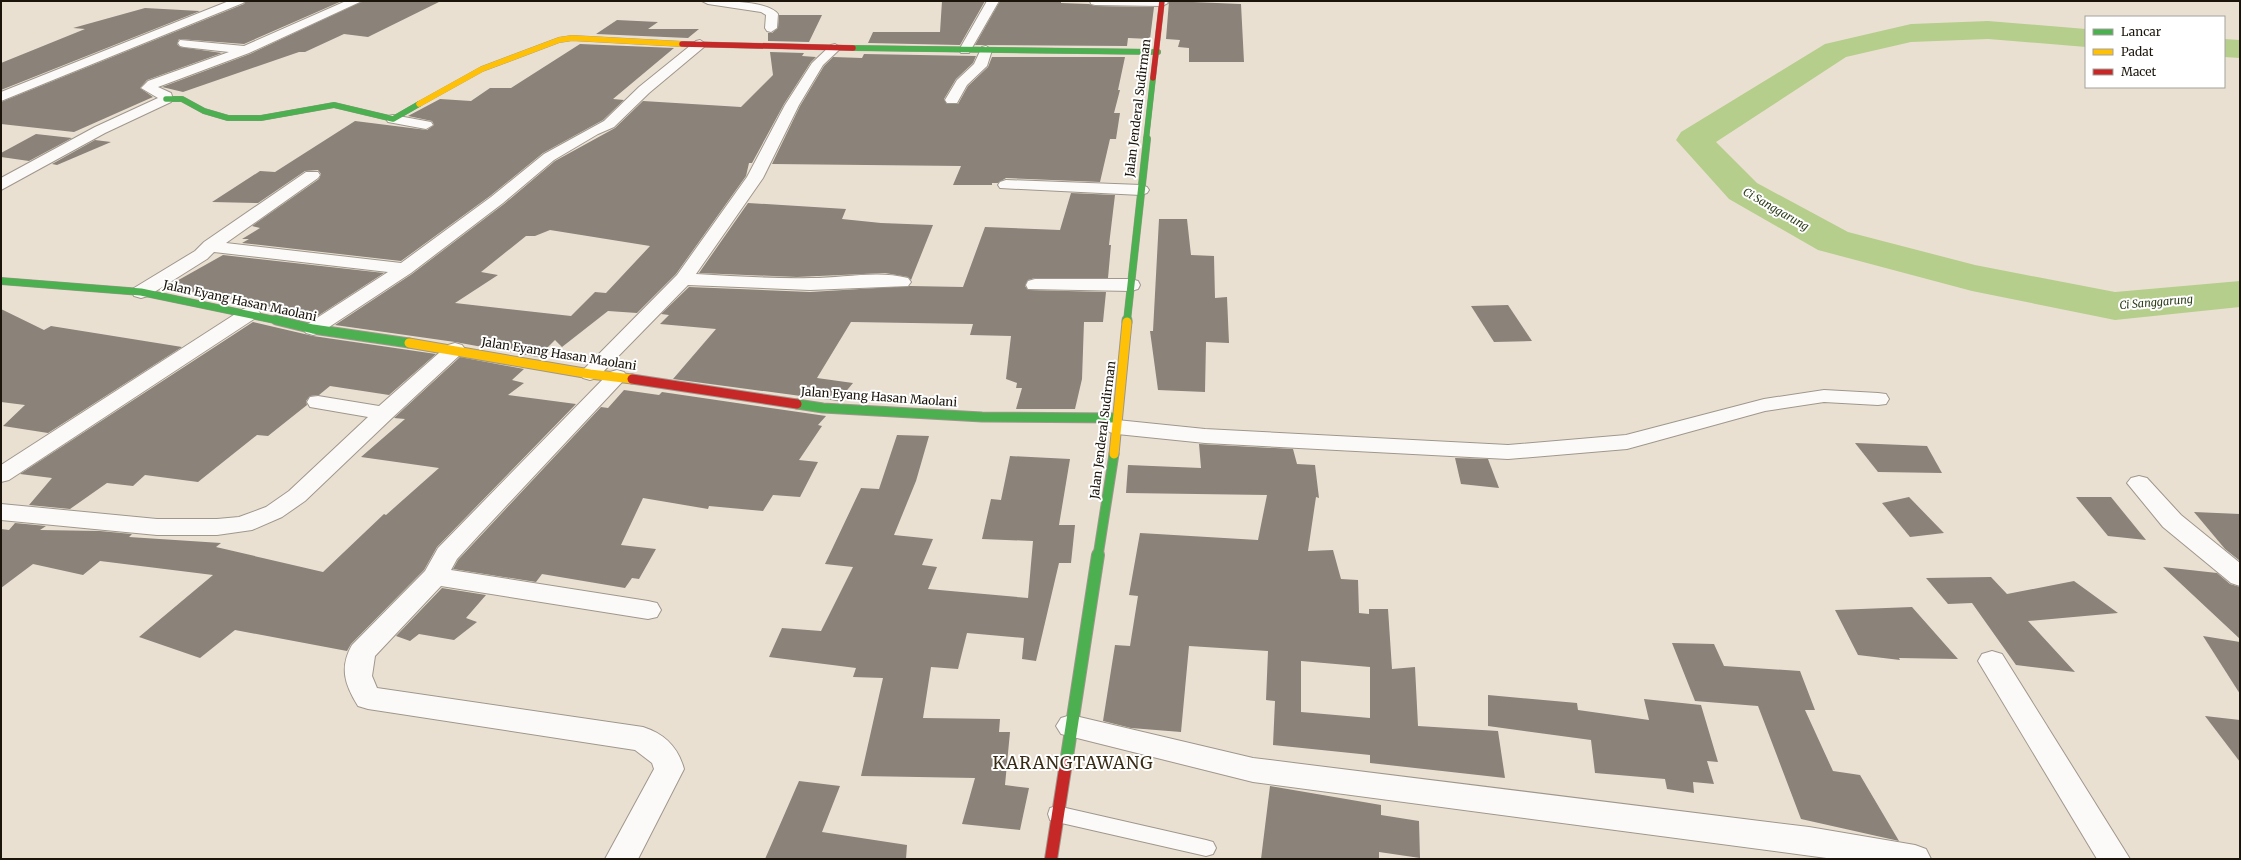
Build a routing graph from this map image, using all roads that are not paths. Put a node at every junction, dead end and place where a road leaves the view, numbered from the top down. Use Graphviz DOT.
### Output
graph roads {
  1 [pos="239,1"];
  2 [pos="356,1"];
  3 [pos="708,1"];
  4 [pos="993,1"];
  5 [pos="724,2"];
  6 [pos="1095,2"];
  7 [pos="1162,2"];
  8 [pos="770,28"];
  9 [pos="184,43"];
  10 [pos="700,44"];
  11 [pos="835,48"];
  12 [pos="244,50"];
  13 [pos="964,50"];
  14 [pos="986,50"];
  15 [pos="1158,52"];
  16 [pos="1,97"];
  17 [pos="166,99"];
  18 [pos="952,100"];
  19 [pos="393,118"];
  20 [pos="426,125"];
  21 [pos="312,175"];
  22 [pos="1,185"];
  23 [pos="1006,185"];
  24 [pos="1141,190"];
  25 [pos="210,246"];
  26 [pos="405,269"];
  27 [pos="683,279"];
  28 [pos="1,281"];
  29 [pos="902,282"];
  30 [pos="1036,285"];
  31 [pos="1131,285"];
  32 [pos="140,292"];
  33 [pos="250,313"];
  34 [pos="313,329"];
  35 [pos="455,349"];
  36 [pos="590,374"];
  37 [pos="617,376"];
  38 [pos="1878,399"];
  39 [pos="318,402"];
  40 [pos="384,413"];
  41 [pos="1117,423"];
  42 [pos="1,475"];
  43 [pos="2139,483"];
  44 [pos="1,512"];
  45 [pos="435,576"];
  46 [pos="2240,577"];
  47 [pos="648,610"];
  48 [pos="1992,661"];
  49 [pos="1070,726"];
  50 [pos="1057,814"];
  51 [pos="1206,848"];
  52 [pos="1811,850"];
  53 [pos="621,859"];
  54 [pos="1052,859"];
  55 [pos="1915,859"];
  56 [pos="2114,859"];
  1 -- 16 [label="street"];
  2 -- 12 [label="street"];
  3 -- 5 [label="street"];
  4 -- 13 [label="street"];
  5 -- 8 [label="street"];
  6 -- 7 [label="street"];
  7 -- 15 [label="street, Jalan Jenderal Sudirman"];
  9 -- 12 [label="street"];
  10 -- 11 [label="street"];
  10 -- 19 [label="street"];
  10 -- 26 [label="street"];
  11 -- 13 [label="street"];
  11 -- 27 [label="street"];
  12 -- 17 [label="street"];
  13 -- 14 [label="street"];
  14 -- 15 [label="street"];
  14 -- 18 [label="street"];
  15 -- 24 [label="street, Jalan Jenderal Sudirman"];
  17 -- 19 [label="street"];
  17 -- 22 [label="street"];
  19 -- 20 [label="street"];
  21 -- 25 [label="street"];
  23 -- 24 [label="street"];
  24 -- 31 [label="street, Jalan Jenderal Sudirman"];
  25 -- 26 [label="street"];
  25 -- 32 [label="street"];
  26 -- 34 [label="street"];
  27 -- 29 [label="street"];
  27 -- 36 [label="street"];
  28 -- 32 [label="street, Jalan Eyang Hasan Maolani"];
  30 -- 31 [label="street"];
  31 -- 41 [label="street, Jalan Jenderal Sudirman"];
  32 -- 33 [label="street, Jalan Eyang Hasan Maolani"];
  33 -- 34 [label="street, Jalan Eyang Hasan Maolani"];
  33 -- 42 [label="street"];
  34 -- 35 [label="street, Jalan Eyang Hasan Maolani"];
  35 -- 36 [label="street, Jalan Eyang Hasan Maolani"];
  35 -- 40 [label="street"];
  36 -- 37 [label="street, Jalan Eyang Hasan Maolani"];
  37 -- 41 [label="street, Jalan Eyang Hasan Maolani"];
  37 -- 45 [label="street"];
  38 -- 41 [label="street"];
  39 -- 40 [label="street"];
  40 -- 44 [label="street"];
  41 -- 49 [label="street, Jalan Jenderal Sudirman"];
  43 -- 46 [label="street"];
  45 -- 47 [label="street"];
  45 -- 53 [label="street"];
  48 -- 56 [label="street"];
  49 -- 50 [label="street, Jalan Jenderal Sudirman"];
  49 -- 52 [label="street"];
  50 -- 51 [label="lane"];
  50 -- 54 [label="street, Jalan Jenderal Sudirman"];
  52 -- 55 [label="street"];
}
